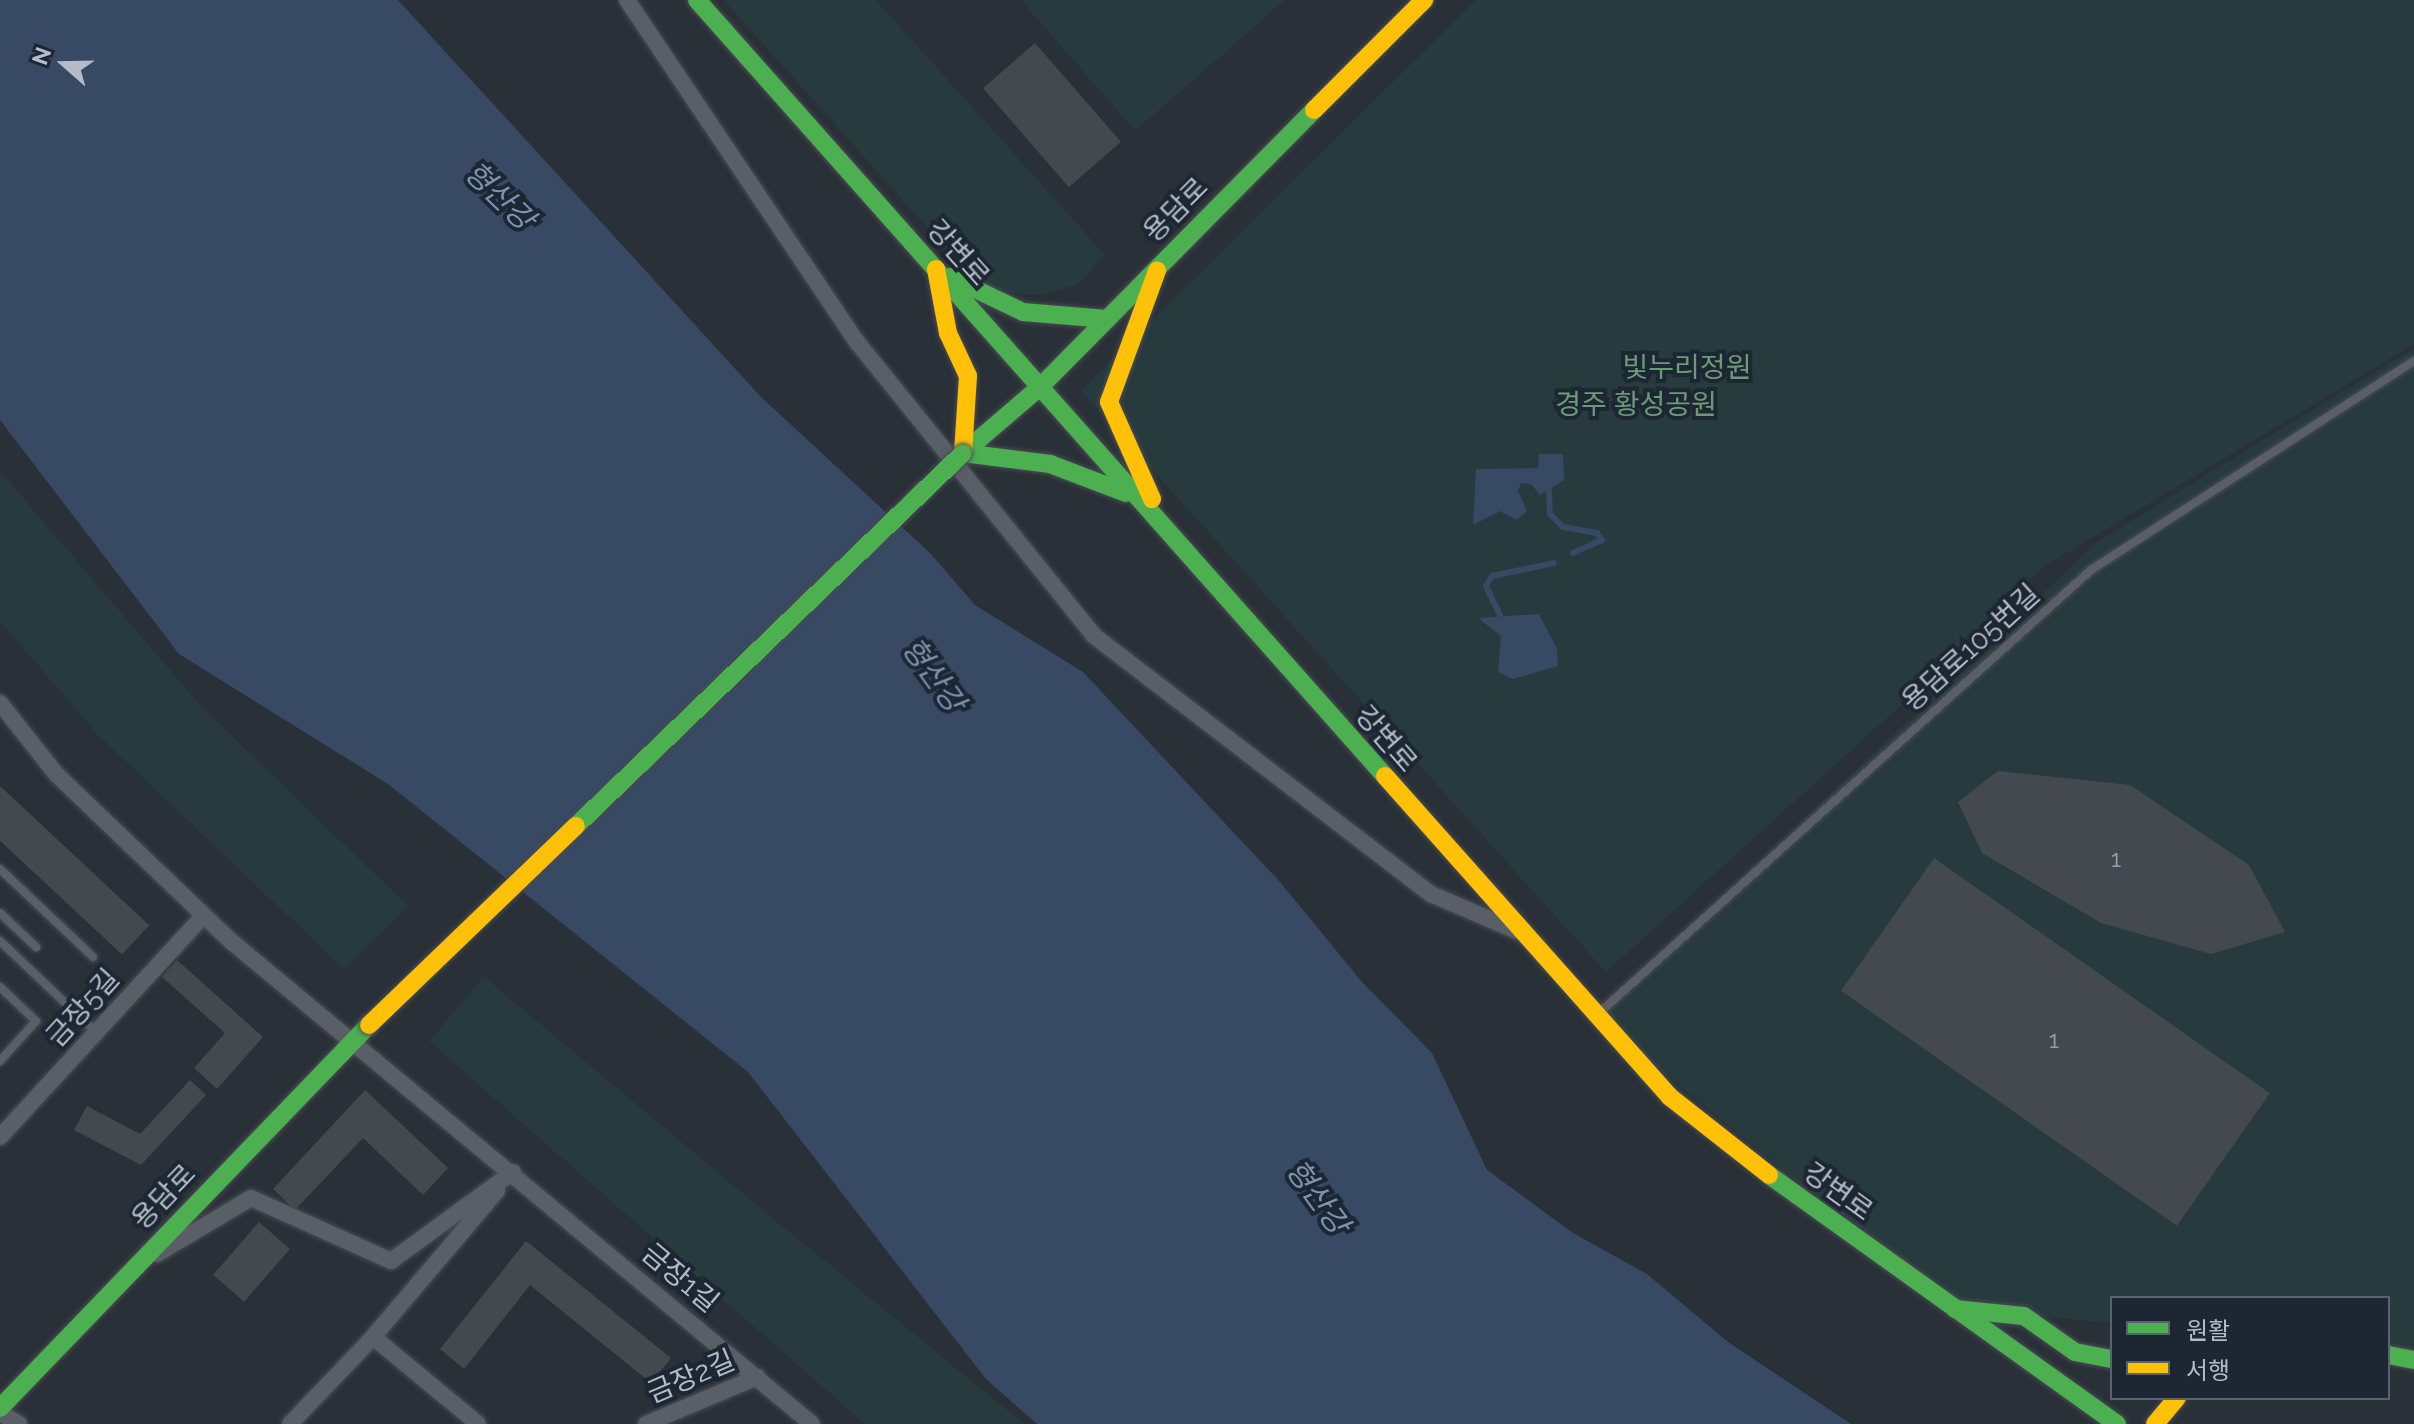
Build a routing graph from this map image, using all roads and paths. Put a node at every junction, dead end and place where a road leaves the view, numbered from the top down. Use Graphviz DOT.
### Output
graph roads {
  1 [pos="627,0"];
  2 [pos="697,0"];
  3 [pos="1424,0"];
  4 [pos="1158,268"];
  5 [pos="936,269"];
  6 [pos="1107,319"];
  7 [pos="2414,361"];
  8 [pos="1040,387"];
  9 [pos="963,453"];
  10 [pos="1136,497"];
  11 [pos="1175,541"];
  12 [pos="0,703"];
  13 [pos="0,869"];
  14 [pos="0,913"];
  15 [pos="204,915"];
  16 [pos="1517,931"];
  17 [pos="0,941"];
  18 [pos="36,947"];
  19 [pos="93,957"];
  20 [pos="0,987"];
  21 [pos="1595,1017"];
  22 [pos="96,1032"];
  23 [pos="354,1040"];
  24 [pos="0,1061"];
  25 [pos="0,1137"];
  26 [pos="513,1172"];
  27 [pos="136,1267"];
  28 [pos="1954,1308"];
  29 [pos="373,1337"];
  30 [pos="2390,1355"];
  31 [pos="2110,1359"];
  32 [pos="2414,1360"];
  33 [pos="757,1377"];
  34 [pos="2175,1400"];
  35 [pos="0,1410"];
  36 [pos="19,1424"];
  37 [pos="290,1424"];
  38 [pos="478,1424"];
  39 [pos="646,1424"];
  40 [pos="812,1424"];
  41 [pos="2117,1424"];
  42 [pos="2155,1424"];
  1 -- 16 [label="street"];
  2 -- 5 [label="main road, 강변로"];
  3 -- 4 [label="main road, 용담로"];
  4 -- 6 [label="main road, 용담로"];
  4 -- 11 [label="main road"];
  5 -- 6 [label="main road"];
  5 -- 8 [label="main road, 강변로"];
  5 -- 9 [label="main road"];
  6 -- 8 [label="main road, 용담로"];
  7 -- 21 [label="lane, 용담로105번길"];
  8 -- 9 [label="main road, 용담로"];
  8 -- 10 [label="main road, 강변로"];
  9 -- 10 [label="main road"];
  9 -- 23 [label="main road, 용담로, bridge"];
  10 -- 11 [label="main road, 강변로"];
  11 -- 16 [label="main road, 강변로"];
  12 -- 15 [label="street, 금장1길"];
  13 -- 19 [label="lane"];
  14 -- 18 [label="lane"];
  15 -- 22 [label="street, 금장5길"];
  15 -- 23 [label="street, 금장1길"];
  16 -- 21 [label="main road, 강변로"];
  17 -- 22 [label="lane"];
  20 -- 24 [label="lane"];
  21 -- 28 [label="main road, 강변로"];
  22 -- 25 [label="street, 금장5길"];
  23 -- 26 [label="street, 금장1길"];
  23 -- 27 [label="main road, 용담로"];
  26 -- 27 [label="street"];
  26 -- 29 [label="street"];
  26 -- 33 [label="street, 금장1길"];
  27 -- 35 [label="main road, 용담로"];
  28 -- 31 [label="main road"];
  28 -- 41 [label="main road, 강변로"];
  29 -- 37 [label="street"];
  29 -- 38 [label="street"];
  30 -- 32 [label="main road"];
  33 -- 39 [label="street, 금장2길"];
  33 -- 40 [label="street, 금장1길"];
  34 -- 42 [label="main road"];
  35 -- 36 [label="street"];
}
